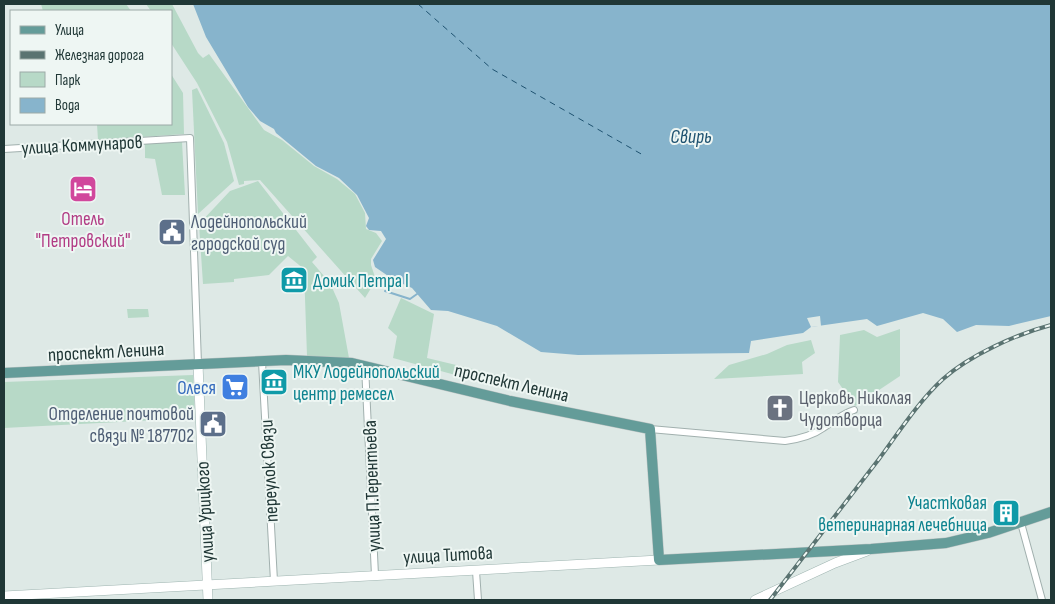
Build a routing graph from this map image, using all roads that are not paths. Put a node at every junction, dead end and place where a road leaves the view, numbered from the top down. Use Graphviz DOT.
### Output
graph roads {
  1 [pos="4,149"];
  2 [pos="262,362"];
  3 [pos="198,364"];
  4 [pos="365,366"];
  5 [pos="4,373"];
  6 [pos="854,410"];
  7 [pos="650,429"];
  8 [pos="1051,512"];
  9 [pos="1021,523"];
  10 [pos="871,549"];
  11 [pos="659,560"];
  12 [pos="476,571"];
  13 [pos="375,576"];
  14 [pos="274,581"];
  15 [pos="208,586"];
  16 [pos="4,596"];
  17 [pos="208,600"];
  18 [pos="478,600"];
  19 [pos="755,600"];
  20 [pos="1042,600"];
  1 -- 3 [label="street, улица Коммунаров"];
  2 -- 3 [label="main road, проспект Ленина"];
  2 -- 4 [label="main road, проспект Ленина"];
  2 -- 14 [label="street, переулок Связи"];
  3 -- 5 [label="main road, проспект Ленина"];
  3 -- 15 [label="street, улица Урицкого"];
  4 -- 7 [label="main road, проспект Ленина"];
  4 -- 13 [label="street, улица П.Терентьева"];
  6 -- 7 [label="street, проспект Ленина"];
  7 -- 11 [label="main road"];
  8 -- 9 [label="main road, улица Титова"];
  9 -- 10 [label="main road, улица Титова"];
  9 -- 20 [label="street"];
  10 -- 11 [label="main road, улица Титова"];
  10 -- 19 [label="street"];
  11 -- 12 [label="street, улица Титова"];
  12 -- 13 [label="street, улица Титова"];
  12 -- 18 [label="street"];
  13 -- 14 [label="street, улица Титова"];
  14 -- 15 [label="street, улица Титова"];
  15 -- 16 [label="street, улица Титова"];
  15 -- 17 [label="street, улица Урицкого"];
}
